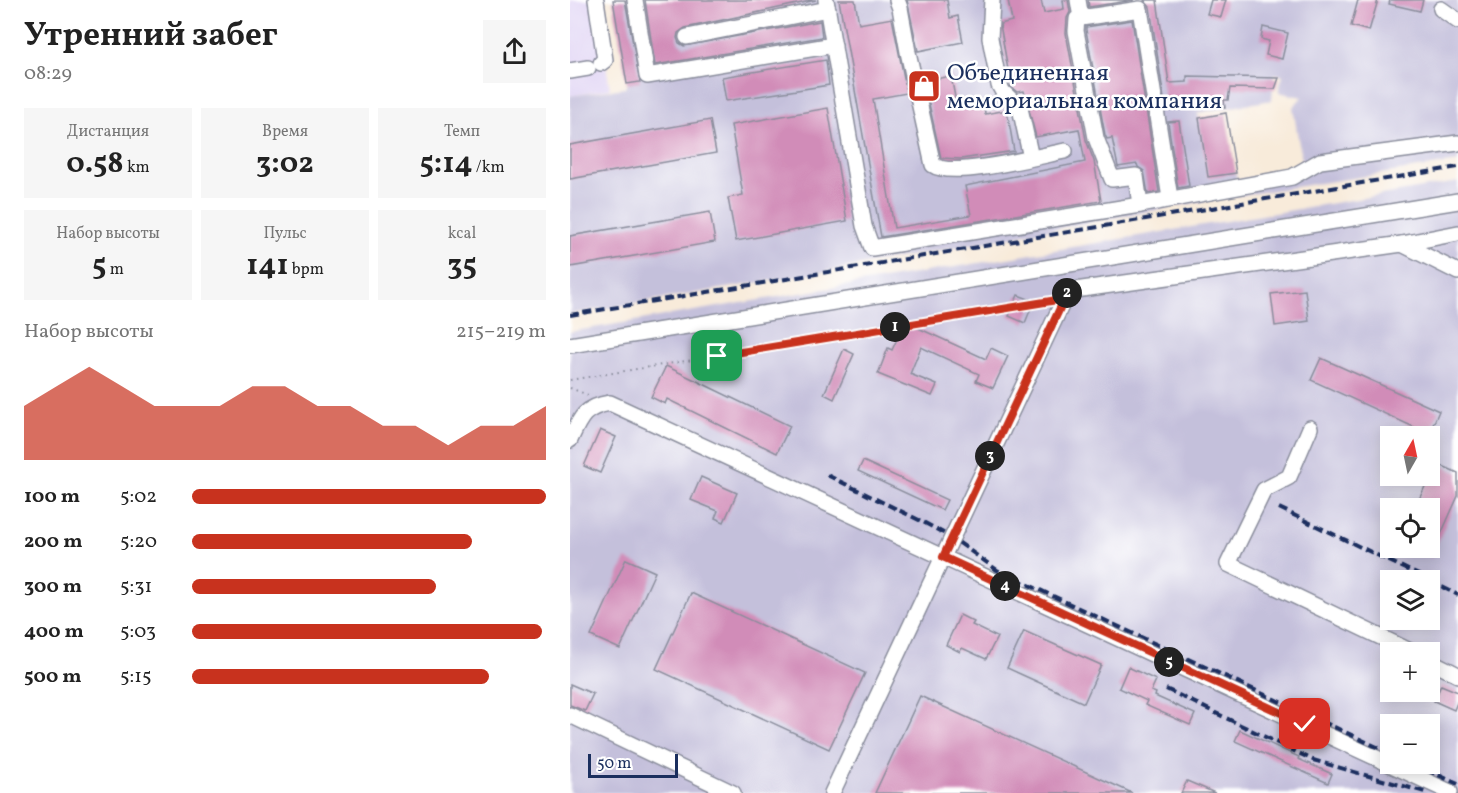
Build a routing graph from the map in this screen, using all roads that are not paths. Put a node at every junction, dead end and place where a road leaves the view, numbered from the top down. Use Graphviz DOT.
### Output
graph roads {
  1 [pos="596,0"];
  2 [pos="635,0"];
  3 [pos="897,0"];
  4 [pos="992,0"];
  5 [pos="1078,0"];
  6 [pos="827,4"];
  7 [pos="1441,9"];
  8 [pos="1081,18"];
  9 [pos="1458,21"];
  10 [pos="687,37"];
  11 [pos="834,45"];
  12 [pos="570,71"];
  13 [pos="1458,143"];
  14 [pos="1065,151"];
  15 [pos="1031,158"];
  16 [pos="1170,198"];
  17 [pos="1458,201"];
  18 [pos="1140,205"];
  19 [pos="1458,233"];
  20 [pos="1402,244"];
  21 [pos="1458,272"];
  22 [pos="570,345"];
  23 [pos="1310,428"];
  24 [pos="570,440"];
  25 [pos="943,557"];
  26 [pos="1391,642"];
  27 [pos="1440,666"];
  28 [pos="1458,675"];
  29 [pos="570,715"];
  30 [pos="1452,789"];
  31 [pos="733,793"];
  32 [pos="832,793"];
  1 -- 12 [label="lane"];
  2 -- 11 [label="lane"];
  3 -- 15 [label="lane"];
  4 -- 15 [label="lane"];
  5 -- 8 [label="lane"];
  6 -- 10 [label="lane"];
  6 -- 11 [label="lane"];
  7 -- 9 [label="lane"];
  8 -- 16 [label="lane"];
  8 -- 18 [label="lane"];
  11 -- 18 [label="lane"];
  13 -- 16 [label="lane"];
  14 -- 15 [label="lane"];
  16 -- 18 [label="lane"];
  17 -- 22 [label="lane"];
  19 -- 20 [label="lane"];
  20 -- 21 [label="lane"];
  20 -- 25 [label="lane"];
  23 -- 26 [label="lane"];
  24 -- 25 [label="lane"];
  25 -- 30 [label="lane"];
  25 -- 32 [label="lane"];
  27 -- 28 [label="lane"];
  29 -- 31 [label="lane"];
}
